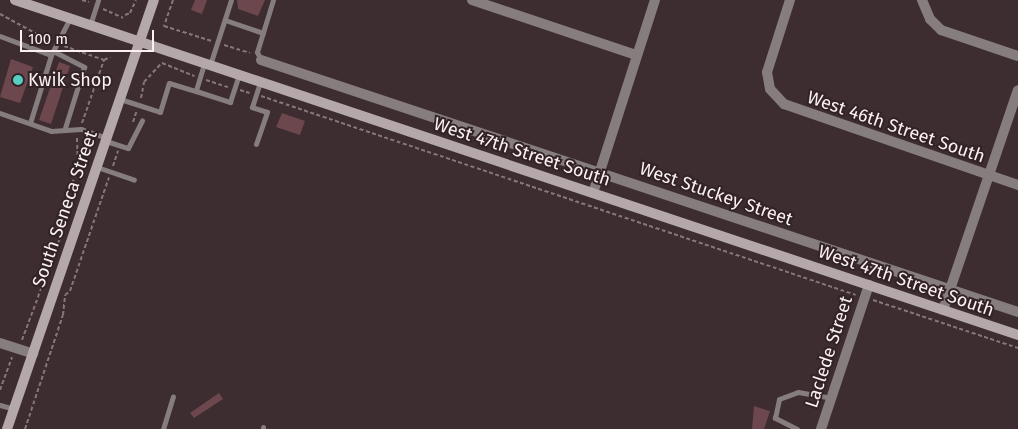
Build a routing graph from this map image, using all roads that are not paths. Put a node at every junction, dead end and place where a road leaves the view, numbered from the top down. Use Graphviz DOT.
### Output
graph roads {
  1 [pos="15,0"];
  2 [pos="98,0"];
  3 [pos="154,0"];
  4 [pos="231,0"];
  5 [pos="273,0"];
  6 [pos="472,0"];
  7 [pos="655,0"];
  8 [pos="790,0"];
  9 [pos="922,0"];
  10 [pos="70,18"];
  11 [pos="225,20"];
  12 [pos="90,25"];
  13 [pos="263,33"];
  14 [pos="1,39"];
  15 [pos="140,42"];
  16 [pos="53,54"];
  17 [pos="636,55"];
  18 [pos="1018,56"];
  19 [pos="261,60"];
  20 [pos="207,64"];
  21 [pos="239,75"];
  22 [pos="261,82"];
  23 [pos="1018,90"];
  24 [pos="196,91"];
  25 [pos="120,99"];
  26 [pos="0,113"];
  27 [pos="142,120"];
  28 [pos="30,123"];
  29 [pos="65,128"];
  30 [pos="106,139"];
  31 [pos="256,144"];
  32 [pos="97,167"];
  33 [pos="599,172"];
  34 [pos="989,175"];
  35 [pos="134,180"];
  36 [pos="1018,185"];
  37 [pos="593,193"];
  38 [pos="869,285"];
  39 [pos="950,290"];
  40 [pos="943,310"];
  41 [pos="1018,312"];
  42 [pos="1018,335"];
  43 [pos="0,343"];
  44 [pos="33,354"];
  45 [pos="173,397"];
  46 [pos="831,398"];
  47 [pos="0,405"];
  48 [pos="14,409"];
  49 [pos="7,429"];
  50 [pos="162,429"];
  51 [pos="798,429"];
  52 [pos="821,429"];
  1 -- 10 [label="street, West 47th Street South"];
  2 -- 12 [label="lane"];
  3 -- 15 [label="street, South Seneca Street"];
  4 -- 11 [label="lane"];
  5 -- 13 [label="lane"];
  6 -- 17 [label="street"];
  7 -- 17 [label="street"];
  8 -- 34 [label="street, West 46th Street South"];
  9 -- 18 [label="street"];
  10 -- 12 [label="street, West 47th Street South"];
  10 -- 16 [label="lane"];
  11 -- 13 [label="lane"];
  11 -- 20 [label="lane"];
  12 -- 15 [label="street, West 47th Street South"];
  13 -- 19 [label="lane"];
  14 -- 16 [label="lane"];
  15 -- 20 [label="street, West 47th Street South"];
  15 -- 25 [label="street, South Seneca Street"];
  16 -- 28 [label="lane"];
  16 -- 29 [label="lane"];
  17 -- 33 [label="street"];
  19 -- 33 [label="street, West Stuckey Street"];
  20 -- 21 [label="street, West 47th Street South"];
  20 -- 24 [label="lane"];
  21 -- 22 [label="street, West 47th Street South"];
  21 -- 24 [label="lane"];
  22 -- 31 [label="lane"];
  22 -- 37 [label="street, West 47th Street South"];
  23 -- 34 [label="street"];
  24 -- 25 [label="lane"];
  25 -- 30 [label="street, South Seneca Street"];
  26 -- 28 [label="lane"];
  27 -- 30 [label="lane"];
  28 -- 29 [label="lane"];
  29 -- 30 [label="lane"];
  30 -- 32 [label="street, South Seneca Street"];
  32 -- 35 [label="lane"];
  32 -- 44 [label="street, South Seneca Street"];
  33 -- 37 [label="street"];
  33 -- 39 [label="street, West Stuckey Street"];
  34 -- 36 [label="street, West 46th Street South"];
  34 -- 39 [label="street"];
  37 -- 38 [label="street, West 47th Street South"];
  38 -- 40 [label="street, West 47th Street South"];
  38 -- 46 [label="street, Laclede Street"];
  39 -- 40 [label="street"];
  39 -- 41 [label="street, West Stuckey Street"];
  40 -- 42 [label="street, West 47th Street South"];
  43 -- 44 [label="street"];
  44 -- 48 [label="street, South Seneca Street"];
  45 -- 50 [label="lane"];
  46 -- 51 [label="lane"];
  46 -- 52 [label="street, Laclede Street"];
  47 -- 48 [label="lane"];
  48 -- 49 [label="street, South Seneca Street"];
}
